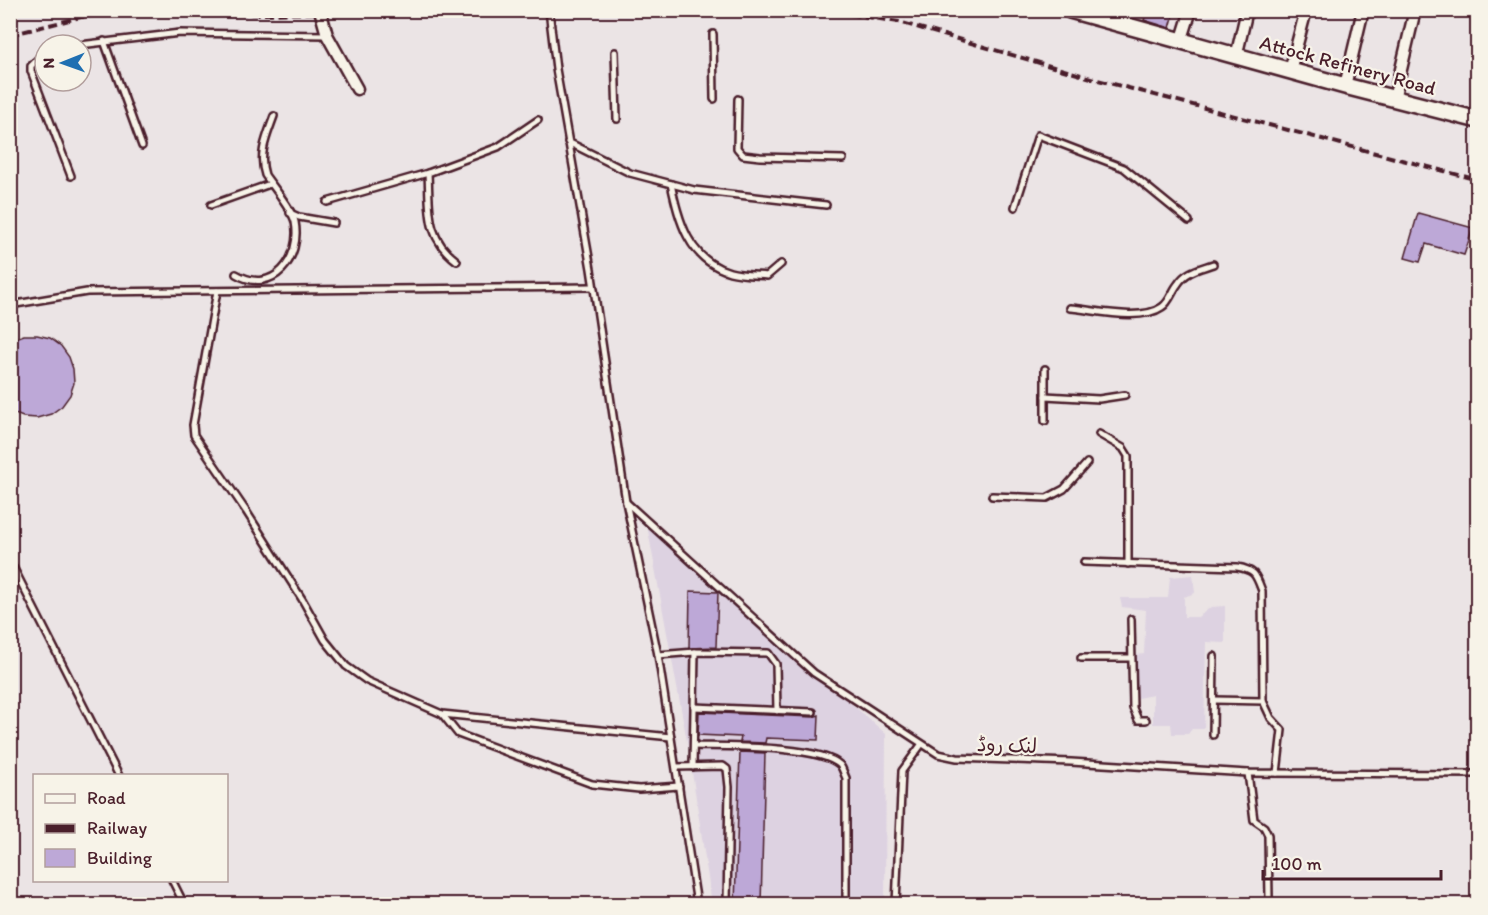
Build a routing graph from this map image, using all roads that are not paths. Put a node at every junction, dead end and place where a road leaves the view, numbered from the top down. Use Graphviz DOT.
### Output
graph roads {
  1 [pos="320,10"];
  2 [pos="549,10"];
  3 [pos="1070,10"];
  4 [pos="1191,10"];
  5 [pos="1247,10"];
  6 [pos="1306,10"];
  7 [pos="1364,10"];
  8 [pos="1415,10"];
  9 [pos="712,34"];
  10 [pos="327,35"];
  11 [pos="104,41"];
  12 [pos="1181,42"];
  13 [pos="93,43"];
  14 [pos="615,52"];
  15 [pos="1236,57"];
  16 [pos="1290,71"];
  17 [pos="1345,86"];
  18 [pos="357,89"];
  19 [pos="39,93"];
  20 [pos="714,99"];
  21 [pos="738,99"];
  22 [pos="1394,99"];
  23 [pos="274,116"];
  24 [pos="617,119"];
  25 [pos="538,120"];
  26 [pos="1478,120"];
  27 [pos="568,142"];
  28 [pos="142,147"];
  29 [pos="843,159"];
  30 [pos="428,173"];
  31 [pos="71,176"];
  32 [pos="270,184"];
  33 [pos="670,184"];
  34 [pos="327,202"];
  35 [pos="211,205"];
  36 [pos="826,205"];
  37 [pos="1015,207"];
  38 [pos="290,213"];
  39 [pos="1189,221"];
  40 [pos="334,224"];
  41 [pos="457,261"];
  42 [pos="781,264"];
  43 [pos="1213,264"];
  44 [pos="236,274"];
  45 [pos="593,286"];
  46 [pos="217,291"];
  47 [pos="10,305"];
  48 [pos="1070,308"];
  49 [pos="1045,369"];
  50 [pos="1125,395"];
  51 [pos="1045,396"];
  52 [pos="1045,421"];
  53 [pos="1099,434"];
  54 [pos="1087,463"];
  55 [pos="992,496"];
  56 [pos="626,502"];
  57 [pos="10,561"];
  58 [pos="1084,562"];
  59 [pos="1128,564"];
  60 [pos="1131,619"];
  61 [pos="695,652"];
  62 [pos="658,655"];
  63 [pos="1214,656"];
  64 [pos="1081,657"];
  65 [pos="1131,658"];
  66 [pos="1215,700"];
  67 [pos="1263,701"];
  68 [pos="694,707"];
  69 [pos="777,711"];
  70 [pos="813,712"];
  71 [pos="442,714"];
  72 [pos="1146,720"];
  73 [pos="1213,735"];
  74 [pos="671,737"];
  75 [pos="921,745"];
  76 [pos="694,746"];
  77 [pos="676,767"];
  78 [pos="693,767"];
  79 [pos="1248,772"];
  80 [pos="1278,773"];
  81 [pos="118,774"];
  82 [pos="1478,774"];
  83 [pos="679,786"];
  84 [pos="173,882"];
  85 [pos="184,904"];
  86 [pos="697,904"];
  87 [pos="727,904"];
  88 [pos="846,904"];
  89 [pos="896,904"];
  90 [pos="1273,904"];
  1 -- 10 [label="street"];
  2 -- 27 [label="lane"];
  3 -- 12 [label="street, Attock Refinery Road"];
  4 -- 12 [label="street"];
  5 -- 15 [label="street"];
  6 -- 16 [label="street"];
  7 -- 17 [label="street"];
  8 -- 22 [label="street"];
  9 -- 20 [label="lane"];
  10 -- 11 [label="lane"];
  10 -- 18 [label="street"];
  11 -- 13 [label="lane"];
  11 -- 28 [label="lane"];
  12 -- 15 [label="street, Attock Refinery Road"];
  14 -- 24 [label="lane"];
  15 -- 16 [label="street, Attock Refinery Road"];
  16 -- 17 [label="street, Attock Refinery Road"];
  17 -- 22 [label="street, Attock Refinery Road"];
  19 -- 31 [label="lane"];
  21 -- 29 [label="lane"];
  22 -- 26 [label="street, Attock Refinery Road"];
  23 -- 32 [label="lane"];
  25 -- 30 [label="lane"];
  27 -- 33 [label="lane"];
  27 -- 45 [label="lane"];
  30 -- 34 [label="lane"];
  30 -- 41 [label="lane"];
  32 -- 35 [label="lane"];
  32 -- 38 [label="lane"];
  33 -- 36 [label="lane"];
  33 -- 42 [label="lane"];
  37 -- 39 [label="lane"];
  38 -- 40 [label="lane"];
  38 -- 44 [label="lane"];
  43 -- 48 [label="lane"];
  45 -- 46 [label="lane"];
  45 -- 56 [label="lane"];
  46 -- 47 [label="lane"];
  46 -- 71 [label="lane"];
  49 -- 51 [label="lane"];
  50 -- 51 [label="lane"];
  51 -- 52 [label="lane"];
  53 -- 59 [label="lane"];
  54 -- 55 [label="lane"];
  56 -- 62 [label="lane"];
  56 -- 75 [label="lane, لنک روڈ"];
  57 -- 81 [label="lane"];
  58 -- 59 [label="lane"];
  59 -- 67 [label="lane"];
  60 -- 65 [label="lane"];
  61 -- 62 [label="lane"];
  61 -- 68 [label="lane"];
  61 -- 69 [label="lane"];
  62 -- 74 [label="lane"];
  63 -- 66 [label="lane"];
  64 -- 65 [label="lane"];
  65 -- 72 [label="lane"];
  66 -- 67 [label="lane"];
  66 -- 73 [label="lane"];
  67 -- 80 [label="lane"];
  68 -- 69 [label="lane"];
  68 -- 76 [label="lane"];
  69 -- 70 [label="lane"];
  71 -- 74 [label="lane"];
  71 -- 83 [label="lane"];
  74 -- 77 [label="lane"];
  75 -- 79 [label="lane, لنک روڈ"];
  75 -- 89 [label="lane"];
  76 -- 78 [label="lane"];
  76 -- 88 [label="lane"];
  77 -- 78 [label="lane"];
  77 -- 83 [label="lane"];
  78 -- 87 [label="lane"];
  79 -- 80 [label="lane, لنک روڈ"];
  79 -- 90 [label="lane"];
  80 -- 82 [label="lane, لنک روڈ"];
  83 -- 86 [label="lane"];
  84 -- 85 [label="lane"];
}
